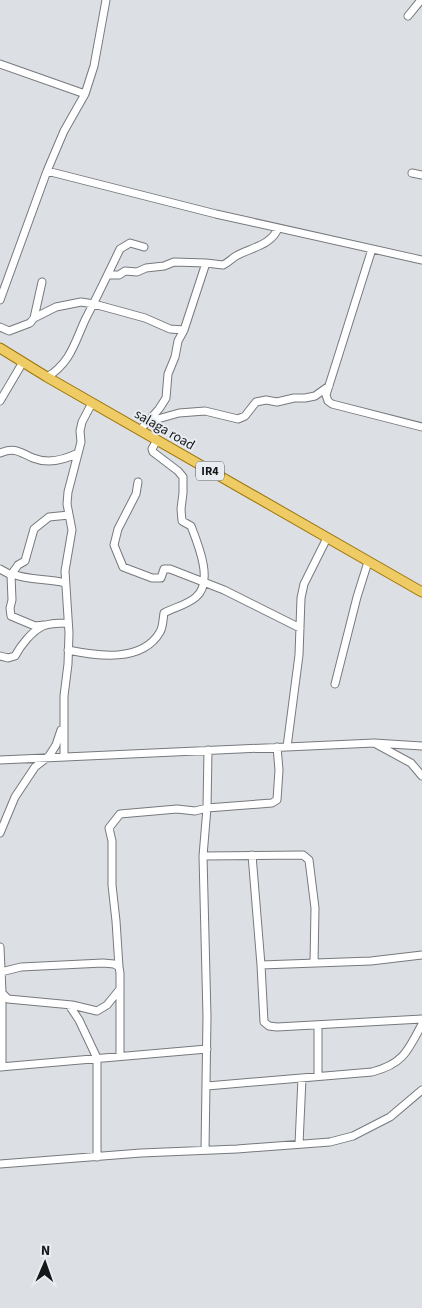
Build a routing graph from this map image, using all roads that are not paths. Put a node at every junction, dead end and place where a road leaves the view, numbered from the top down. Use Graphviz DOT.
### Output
graph roads {
  1 [pos="106,0"];
  2 [pos="421,0"];
  3 [pos="408,16"];
  4 [pos="0,64"];
  5 [pos="85,94"];
  6 [pos="47,171"];
  7 [pos="412,174"];
  8 [pos="422,175"];
  9 [pos="278,228"];
  10 [pos="144,247"];
  11 [pos="372,249"];
  12 [pos="422,260"];
  13 [pos="206,263"];
  14 [pos="108,275"];
  15 [pos="42,282"];
  16 [pos="0,300"];
  17 [pos="94,304"];
  18 [pos="34,318"];
  19 [pos="0,327"];
  20 [pos="184,330"];
  21 [pos="0,348"];
  22 [pos="23,362"];
  23 [pos="47,377"];
  24 [pos="329,386"];
  25 [pos="1,398"];
  26 [pos="92,403"];
  27 [pos="147,422"];
  28 [pos="422,427"];
  29 [pos="140,430"];
  30 [pos="157,440"];
  31 [pos="0,453"];
  32 [pos="78,453"];
  33 [pos="138,482"];
  34 [pos="69,515"];
  35 [pos="327,538"];
  36 [pos="368,562"];
  37 [pos="0,569"];
  38 [pos="12,574"];
  39 [pos="205,581"];
  40 [pos="65,583"];
  41 [pos="422,592"];
  42 [pos="67,622"];
  43 [pos="44,626"];
  44 [pos="300,628"];
  45 [pos="68,650"];
  46 [pos="0,656"];
  47 [pos="335,684"];
  48 [pos="64,725"];
  49 [pos="374,743"];
  50 [pos="422,746"];
  51 [pos="277,747"];
  52 [pos="287,747"];
  53 [pos="208,750"];
  54 [pos="48,756"];
  55 [pos="64,757"];
  56 [pos="0,760"];
  57 [pos="422,776"];
  58 [pos="208,808"];
  59 [pos="0,833"];
  60 [pos="252,855"];
  61 [pos="203,856"];
  62 [pos="0,947"];
  63 [pos="422,955"];
  64 [pos="314,963"];
  65 [pos="262,965"];
  66 [pos="119,967"];
  67 [pos="1,972"];
  68 [pos="120,989"];
  69 [pos="2,993"];
  70 [pos="69,1005"];
  71 [pos="422,1019"];
  72 [pos="422,1024"];
  73 [pos="318,1025"];
  74 [pos="207,1049"];
  75 [pos="120,1056"];
  76 [pos="98,1058"];
  77 [pos="1,1067"];
  78 [pos="318,1076"];
  79 [pos="302,1078"];
  80 [pos="206,1086"];
  81 [pos="422,1090"];
  82 [pos="299,1144"];
  83 [pos="205,1150"];
  84 [pos="97,1157"];
  85 [pos="0,1164"];
  1 -- 5 [label="street"];
  2 -- 3 [label="street"];
  4 -- 5 [label="street"];
  5 -- 6 [label="street"];
  6 -- 9 [label="street"];
  6 -- 16 [label="street"];
  7 -- 8 [label="street"];
  9 -- 11 [label="street"];
  9 -- 13 [label="street"];
  10 -- 14 [label="street"];
  11 -- 12 [label="street"];
  11 -- 24 [label="street"];
  13 -- 14 [label="street"];
  13 -- 20 [label="street"];
  14 -- 17 [label="street"];
  15 -- 18 [label="street"];
  17 -- 18 [label="street"];
  17 -- 20 [label="street"];
  17 -- 23 [label="street"];
  18 -- 19 [label="street"];
  20 -- 27 [label="street"];
  21 -- 22 [label="main road, salaga road / IR4"];
  22 -- 23 [label="main road, salaga road / IR4"];
  22 -- 25 [label="street"];
  23 -- 26 [label="main road, salaga road / IR4"];
  24 -- 27 [label="street"];
  24 -- 28 [label="street"];
  26 -- 29 [label="main road, salaga road / IR4"];
  26 -- 32 [label="street"];
  27 -- 29 [label="street"];
  29 -- 30 [label="main road, salaga road / IR4"];
  30 -- 35 [label="main road, salaga road / IR4"];
  30 -- 39 [label="street"];
  31 -- 32 [label="street"];
  32 -- 34 [label="street"];
  33 -- 39 [label="street"];
  34 -- 38 [label="street"];
  34 -- 40 [label="street"];
  35 -- 36 [label="main road, salaga road / IR4"];
  35 -- 44 [label="street"];
  36 -- 41 [label="main road, salaga road / IR4"];
  36 -- 47 [label="street"];
  37 -- 38 [label="street"];
  38 -- 40 [label="street"];
  38 -- 43 [label="street"];
  39 -- 44 [label="street"];
  39 -- 45 [label="street"];
  40 -- 42 [label="street"];
  42 -- 43 [label="street"];
  42 -- 45 [label="street"];
  43 -- 46 [label="street"];
  44 -- 52 [label="street"];
  45 -- 48 [label="street"];
  48 -- 54 [label="street"];
  48 -- 55 [label="street"];
  49 -- 50 [label="street"];
  49 -- 52 [label="street"];
  49 -- 57 [label="street"];
  51 -- 52 [label="street"];
  51 -- 53 [label="street"];
  51 -- 58 [label="street"];
  53 -- 55 [label="street"];
  53 -- 58 [label="street"];
  54 -- 55 [label="street"];
  54 -- 56 [label="street"];
  54 -- 59 [label="street"];
  58 -- 61 [label="street"];
  58 -- 66 [label="street"];
  60 -- 61 [label="street"];
  60 -- 64 [label="street"];
  60 -- 65 [label="street"];
  61 -- 74 [label="street"];
  62 -- 67 [label="street"];
  63 -- 64 [label="street"];
  64 -- 65 [label="street"];
  65 -- 73 [label="street"];
  66 -- 67 [label="street"];
  66 -- 68 [label="street"];
  67 -- 69 [label="street"];
  68 -- 70 [label="street"];
  68 -- 75 [label="street"];
  69 -- 70 [label="street"];
  69 -- 77 [label="street"];
  70 -- 76 [label="street"];
  71 -- 73 [label="street"];
  72 -- 78 [label="street"];
  73 -- 78 [label="street"];
  74 -- 75 [label="street"];
  74 -- 80 [label="street"];
  75 -- 76 [label="street"];
  76 -- 77 [label="street"];
  76 -- 84 [label="street"];
  78 -- 79 [label="street"];
  79 -- 80 [label="street"];
  79 -- 82 [label="street"];
  80 -- 83 [label="street"];
  81 -- 82 [label="street"];
  82 -- 83 [label="street"];
  83 -- 84 [label="street"];
  84 -- 85 [label="street"];
}
